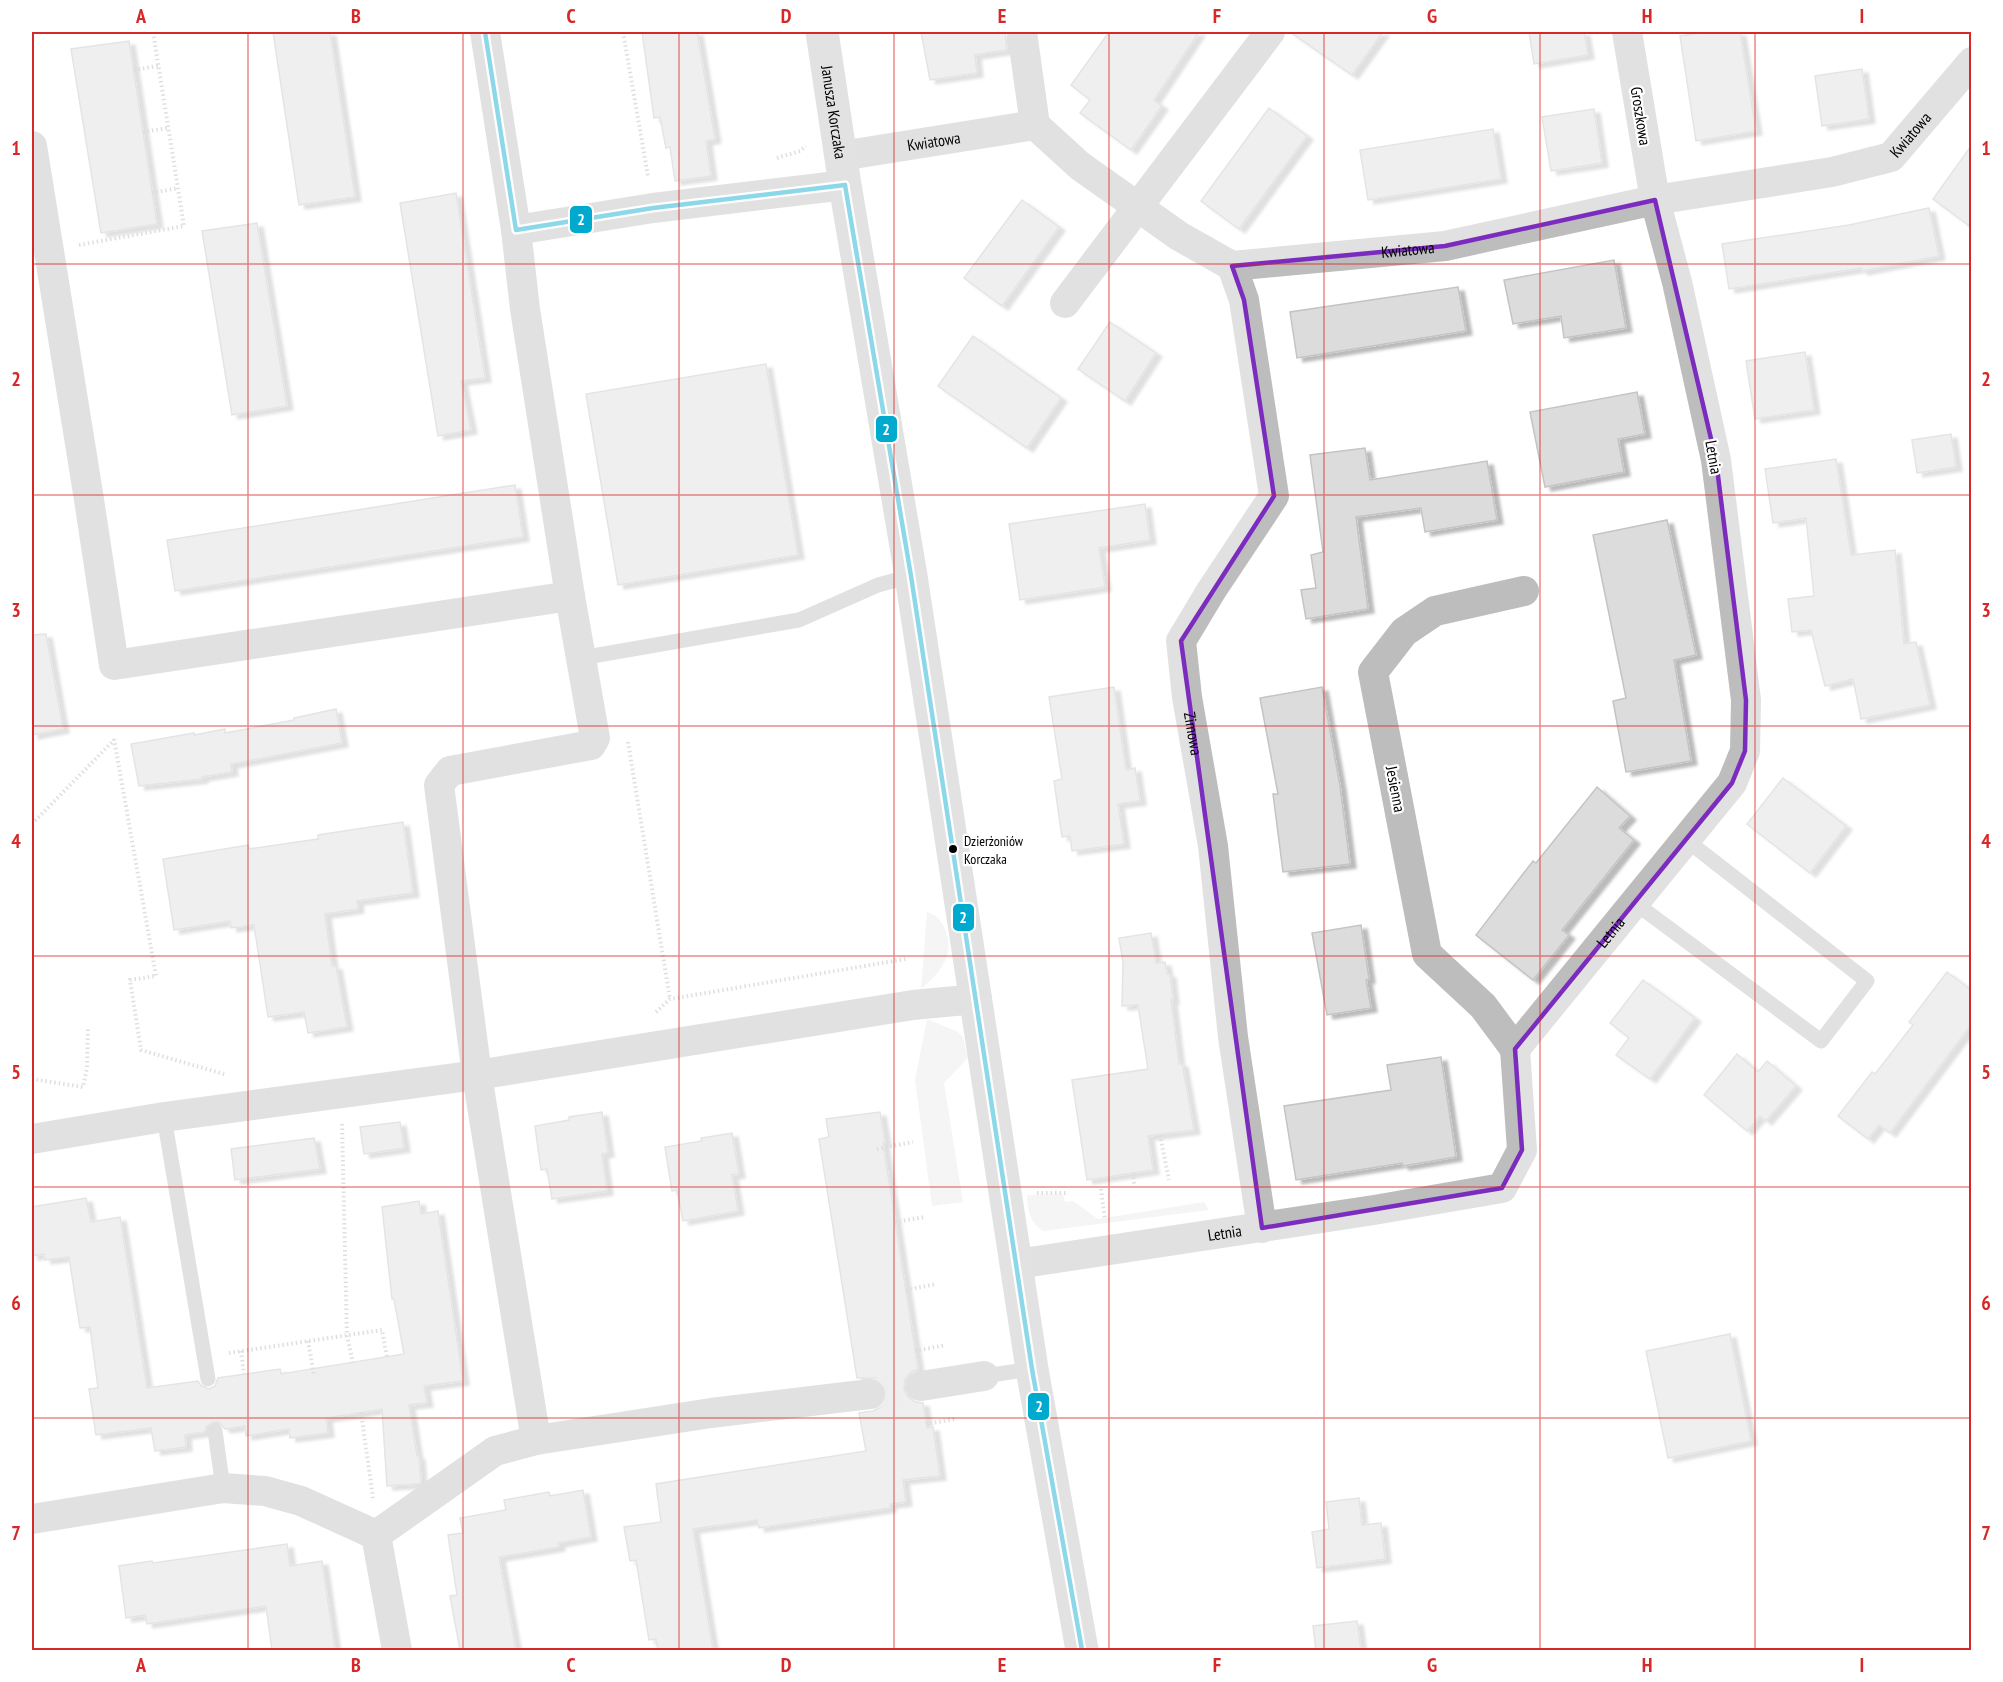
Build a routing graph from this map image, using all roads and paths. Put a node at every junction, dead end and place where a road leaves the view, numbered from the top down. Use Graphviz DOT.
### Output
graph roads {
  1 [pos="153,32"];
  2 [pos="485,32"];
  3 [pos="623,32"];
  4 [pos="822,32"];
  5 [pos="1022,32"];
  6 [pos="1270,32"];
  7 [pos="1628,32"];
  8 [pos="1971,62"];
  9 [pos="158,66"];
  10 [pos="134,70"];
  11 [pos="1035,125"];
  12 [pos="168,128"];
  13 [pos="143,132"];
  14 [pos="810,142"];
  15 [pos="32,146"];
  16 [pos="843,171"];
  17 [pos="178,188"];
  18 [pos="152,193"];
  19 [pos="773,194"];
  20 [pos="1655,200"];
  21 [pos="1138,206"];
  22 [pos="653,208"];
  23 [pos="516,230"];
  24 [pos="72,246"];
  25 [pos="1232,266"];
  26 [pos="1065,303"];
  27 [pos="910,576"];
  28 [pos="1524,591"];
  29 [pos="570,596"];
  30 [pos="581,658"];
  31 [pos="626,733"];
  32 [pos="32,824"];
  33 [pos="1685,839"];
  34 [pos="1635,903"];
  35 [pos="906,960"];
  36 [pos="670,999"];
  37 [pos="976,999"];
  38 [pos="650,1018"];
  39 [pos="88,1028"];
  40 [pos="1515,1049"];
  41 [pos="477,1075"];
  42 [pos="231,1076"];
  43 [pos="32,1079"];
  44 [pos="342,1093"];
  45 [pos="164,1117"];
  46 [pos="1160,1135"];
  47 [pos="32,1138"];
  48 [pos="912,1142"];
  49 [pos="877,1149"];
  50 [pos="1133,1173"];
  51 [pos="1169,1180"];
  52 [pos="1134,1184"];
  53 [pos="1101,1189"];
  54 [pos="1026,1192"];
  55 [pos="1067,1193"];
  56 [pos="925,1217"];
  57 [pos="1104,1217"];
  58 [pos="895,1222"];
  59 [pos="1262,1228"];
  60 [pos="1017,1264"];
  61 [pos="936,1284"];
  62 [pos="906,1290"];
  63 [pos="346,1336"];
  64 [pos="308,1341"];
  65 [pos="946,1345"];
  66 [pos="241,1351"];
  67 [pos="915,1351"];
  68 [pos="205,1356"];
  69 [pos="387,1357"];
  70 [pos="353,1363"];
  71 [pos="1032,1369"];
  72 [pos="244,1374"];
  73 [pos="314,1375"];
  74 [pos="984,1376"];
  75 [pos="208,1379"];
  76 [pos="921,1386"];
  77 [pos="870,1394"];
  78 [pos="361,1413"];
  79 [pos="955,1419"];
  80 [pos="926,1424"];
  81 [pos="215,1431"];
  82 [pos="536,1440"];
  83 [pos="223,1488"];
  84 [pos="32,1519"];
  85 [pos="377,1534"];
  86 [pos="397,1650"];
  87 [pos="1082,1650"];
  1 -- 9 [label="path"];
  2 -- 23 [label="street"];
  3 -- 22 [label="path"];
  4 -- 16 [label="street, Janusza Korczaka"];
  5 -- 11 [label="street"];
  6 -- 21 [label="street"];
  7 -- 20 [label="street, Groszkowa"];
  8 -- 20 [label="street, Kwiatowa"];
  9 -- 10 [label="path"];
  9 -- 12 [label="path"];
  11 -- 16 [label="street, Kwiatowa"];
  11 -- 21 [label="street"];
  12 -- 13 [label="path"];
  12 -- 17 [label="path"];
  14 -- 19 [label="path"];
  15 -- 29 [label="street"];
  16 -- 19 [label="street, Kwiatowa"];
  16 -- 27 [label="street, Janusza Korczaka"];
  17 -- 18 [label="path"];
  17 -- 24 [label="path"];
  19 -- 22 [label="street, Kwiatowa"];
  20 -- 25 [label="street, Kwiatowa"];
  20 -- 33 [label="street, Letnia"];
  21 -- 25 [label="street"];
  21 -- 26 [label="street"];
  22 -- 23 [label="street, Kwiatowa"];
  23 -- 29 [label="street"];
  25 -- 59 [label="street, Zimowa"];
  27 -- 30 [label="lane"];
  27 -- 37 [label="street, Janusza Korczaka"];
  28 -- 40 [label="street, Jesienna"];
  29 -- 30 [label="street"];
  30 -- 41 [label="street"];
  31 -- 36 [label="path"];
  32 -- 42 [label="path"];
  33 -- 34 [label="street, Letnia"];
  33 -- 34 [label="lane"];
  34 -- 40 [label="street, Letnia"];
  35 -- 36 [label="path"];
  36 -- 38 [label="path"];
  37 -- 41 [label="street"];
  37 -- 60 [label="street, Janusza Korczaka"];
  39 -- 43 [label="path"];
  40 -- 59 [label="street, Letnia"];
  41 -- 44 [label="street"];
  41 -- 82 [label="street"];
  44 -- 45 [label="street"];
  44 -- 63 [label="path"];
  45 -- 47 [label="street"];
  45 -- 68 [label="lane"];
  46 -- 51 [label="path"];
  48 -- 49 [label="path"];
  50 -- 52 [label="path"];
  53 -- 57 [label="path"];
  54 -- 55 [label="path"];
  56 -- 58 [label="path"];
  59 -- 60 [label="street, Letnia"];
  60 -- 71 [label="street, Janusza Korczaka"];
  61 -- 62 [label="path"];
  63 -- 64 [label="path"];
  63 -- 69 [label="path"];
  63 -- 70 [label="path"];
  64 -- 66 [label="path"];
  64 -- 73 [label="path"];
  65 -- 67 [label="path"];
  66 -- 68 [label="path"];
  66 -- 72 [label="path"];
  68 -- 75 [label="lane"];
  71 -- 74 [label="lane"];
  71 -- 87 [label="street, Janusza Korczaka"];
  74 -- 76 [label="street"];
  77 -- 82 [label="street"];
  78 -- 85 [label="path"];
  79 -- 80 [label="path"];
  81 -- 83 [label="lane"];
  82 -- 85 [label="street"];
  83 -- 84 [label="street"];
  83 -- 85 [label="street"];
  85 -- 86 [label="street"];
}
